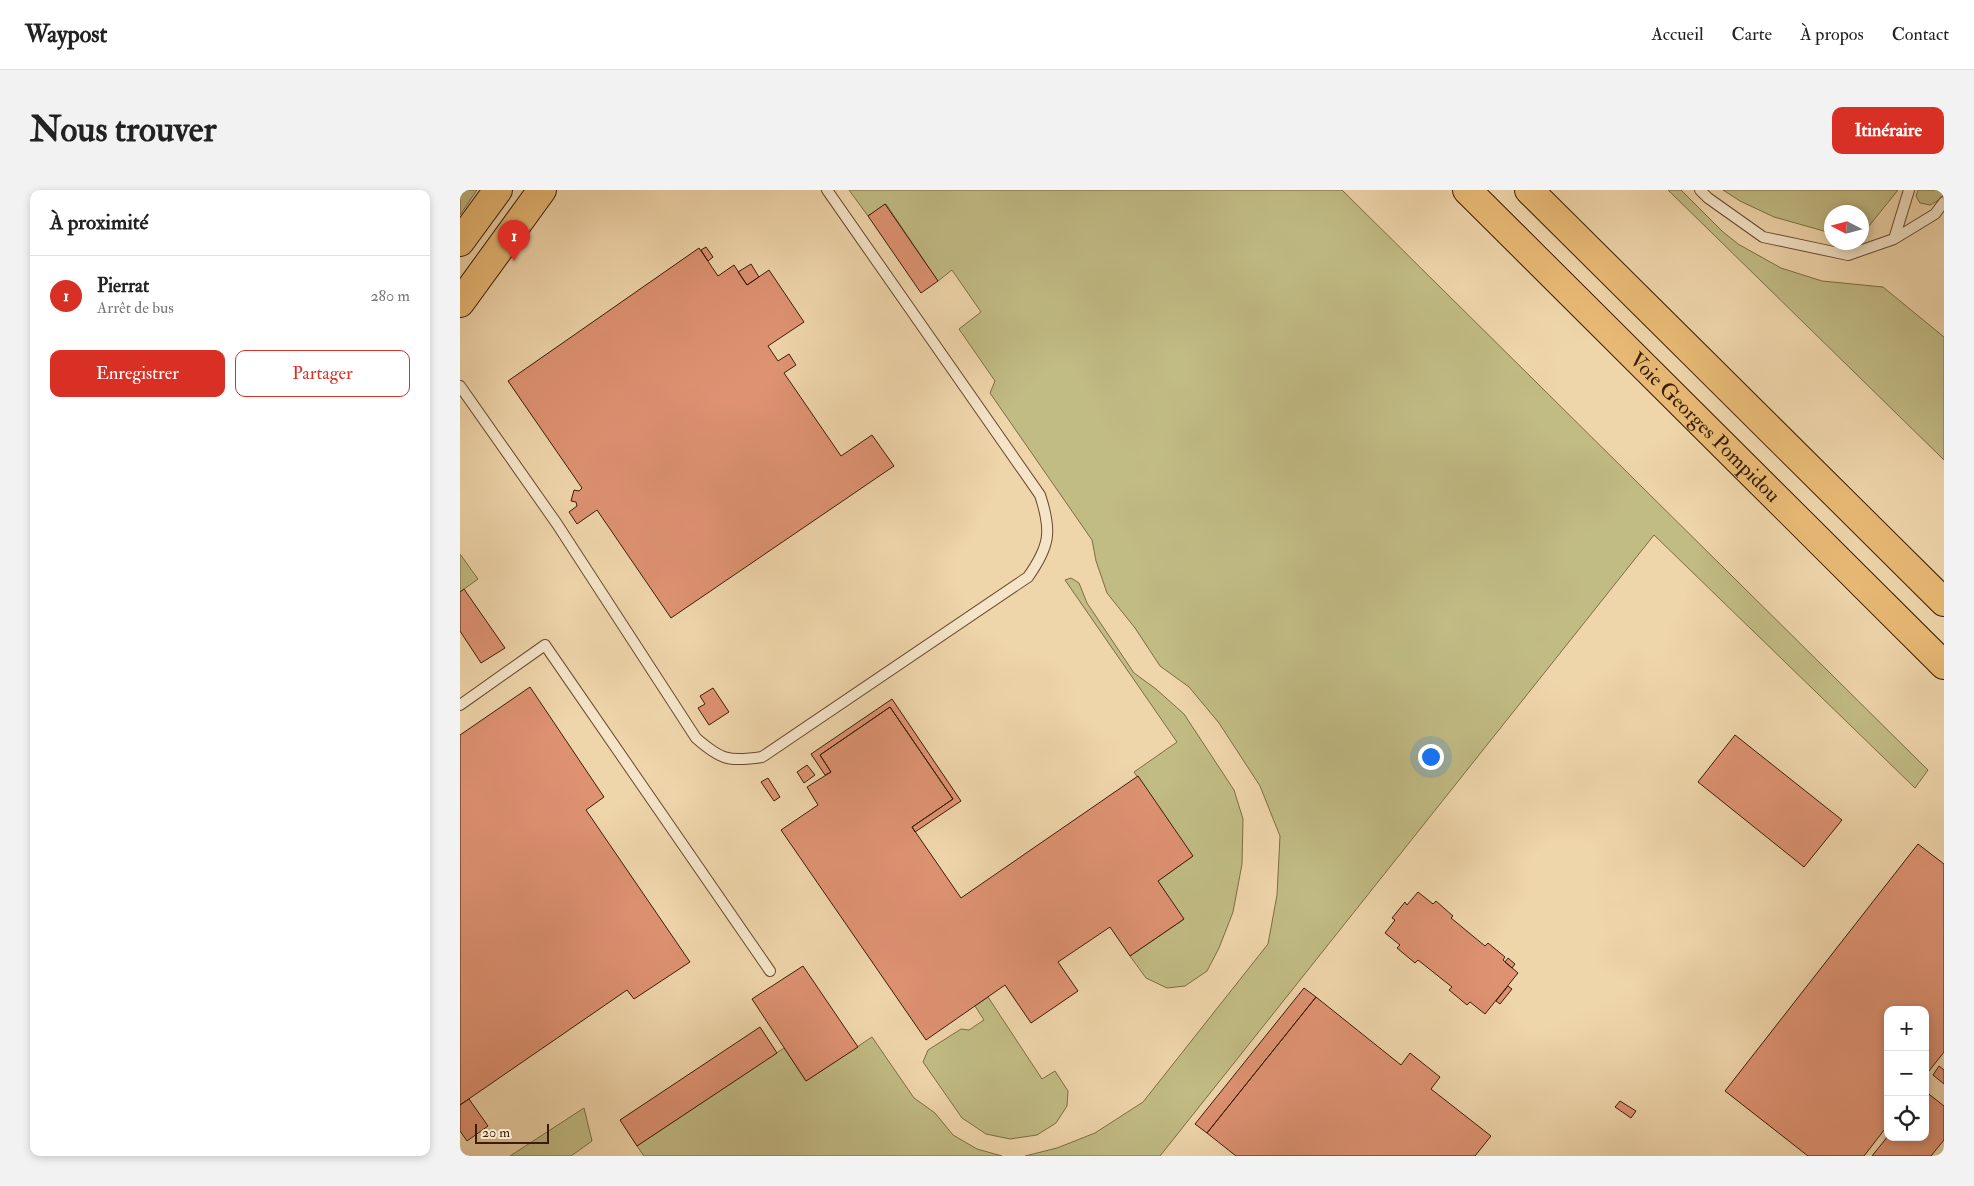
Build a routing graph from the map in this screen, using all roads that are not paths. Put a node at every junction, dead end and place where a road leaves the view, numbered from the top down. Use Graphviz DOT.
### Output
graph roads {
  1 [pos="498,190"];
  2 [pos="542,190"];
  3 [pos="828,190"];
  4 [pos="1467,190"];
  5 [pos="1529,190"];
  6 [pos="1700,190"];
  7 [pos="1909,190"];
  8 [pos="1944,202"];
  9 [pos="1894,240"];
  10 [pos="460,242"];
  11 [pos="460,303"];
  12 [pos="460,386"];
  13 [pos="1944,602"];
  14 [pos="1944,665"];
  15 [pos="460,704"];
  16 [pos="770,971"];
  1 -- 10 [label="main road"];
  2 -- 11 [label="main road"];
  3 -- 12 [label="lane"];
  4 -- 14 [label="main road, Voie Georges Pompidou"];
  5 -- 13 [label="main road"];
  6 -- 9 [label="lane"];
  7 -- 9 [label="lane"];
  8 -- 9 [label="lane"];
  15 -- 16 [label="lane"];
}
